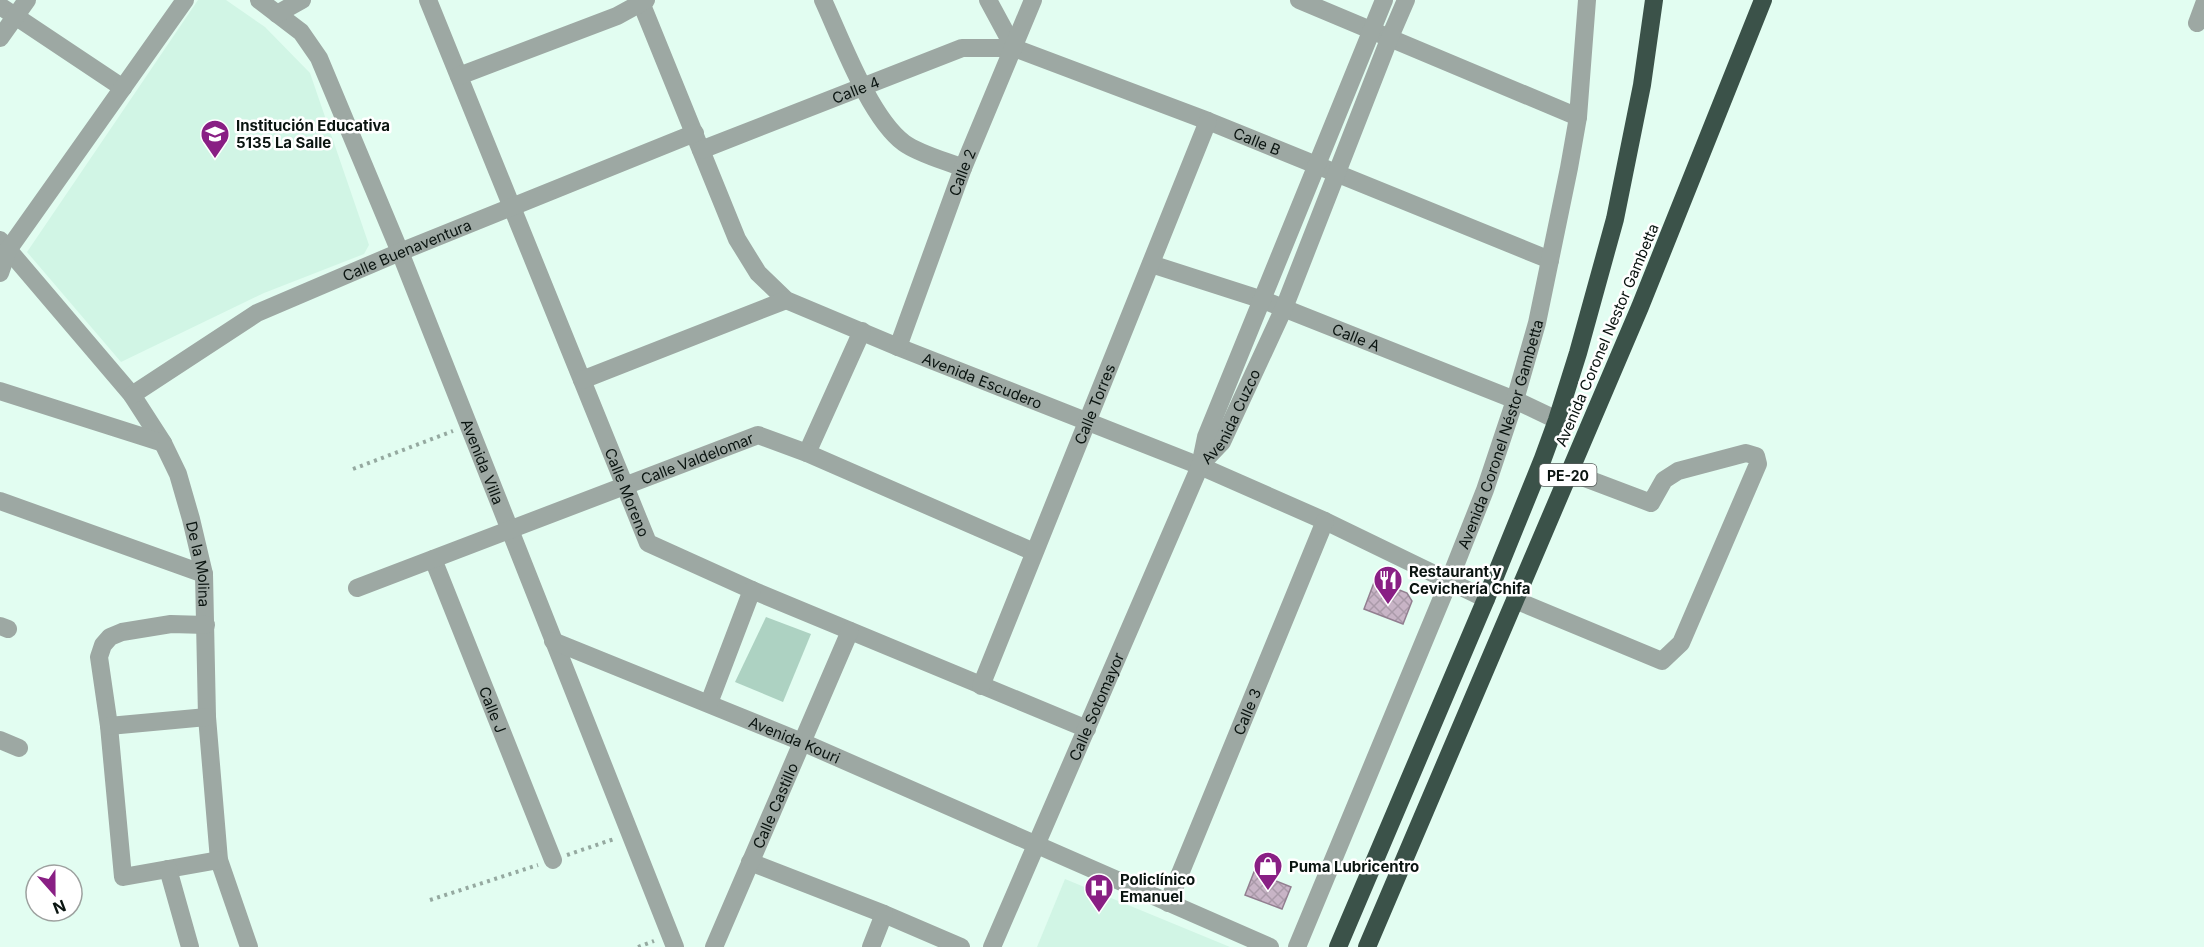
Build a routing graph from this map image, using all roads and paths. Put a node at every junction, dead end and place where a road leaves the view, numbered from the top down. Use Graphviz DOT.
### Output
graph roads {
  1 [pos="27,0"];
  2 [pos="185,0"];
  3 [pos="258,0"];
  4 [pos="302,0"];
  5 [pos="428,0"];
  6 [pos="823,0"];
  7 [pos="988,0"];
  8 [pos="1033,0"];
  9 [pos="1299,0"];
  10 [pos="1384,0"];
  11 [pos="1406,0"];
  12 [pos="1587,0"];
  13 [pos="1654,0"];
  14 [pos="1763,0"];
  15 [pos="643,1"];
  16 [pos="2204,4"];
  17 [pos="0,6"];
  18 [pos="277,14"];
  19 [pos="16,17"];
  20 [pos="2197,23"];
  21 [pos="1371,29"];
  22 [pos="1390,37"];
  23 [pos="0,38"];
  24 [pos="1014,48"];
  25 [pos="459,76"];
  26 [pos="863,87"];
  27 [pos="123,88"];
  28 [pos="1578,117"];
  29 [pos="1208,121"];
  30 [pos="698,142"];
  31 [pos="1317,165"];
  32 [pos="963,168"];
  33 [pos="1336,174"];
  34 [pos="511,207"];
  35 [pos="4,245"];
  36 [pos="400,252"];
  37 [pos="1550,260"];
  38 [pos="1151,264"];
  39 [pos="0,273"];
  40 [pos="786,300"];
  41 [pos="1263,300"];
  42 [pos="1284,308"];
  43 [pos="862,331"];
  44 [pos="898,347"];
  45 [pos="582,380"];
  46 [pos="0,391"];
  47 [pos="132,394"];
  48 [pos="1515,400"];
  49 [pos="1557,420"];
  50 [pos="1089,421"];
  51 [pos="469,426"];
  52 [pos="163,443"];
  53 [pos="807,453"];
  54 [pos="1200,466"];
  55 [pos="353,469"];
  56 [pos="1569,472"];
  57 [pos="624,486"];
  58 [pos="0,501"];
  59 [pos="1326,521"];
  60 [pos="510,529"];
  61 [pos="1034,552"];
  62 [pos="433,559"];
  63 [pos="204,574"];
  64 [pos="1449,581"];
  65 [pos="357,588"];
  66 [pos="752,590"];
  67 [pos="1486,599"];
  68 [pos="1515,600"];
  69 [pos="206,625"];
  70 [pos="850,631"];
  71 [pos="553,640"];
  72 [pos="981,686"];
  73 [pos="709,704"];
  74 [pos="207,717"];
  75 [pos="108,726"];
  76 [pos="1087,729"];
  77 [pos="0,740"];
  78 [pos="802,742"];
  79 [pos="19,748"];
  80 [pos="629,834"];
  81 [pos="1036,843"];
  82 [pos="219,860"];
  83 [pos="553,860"];
  84 [pos="750,862"];
  85 [pos="168,869"];
  86 [pos="430,900"];
  87 [pos="1168,903"];
  88 [pos="884,914"];
  89 [pos="190,947"];
  90 [pos="249,947"];
  91 [pos="675,947"];
  92 [pos="714,947"];
  93 [pos="871,947"];
  94 [pos="961,947"];
  95 [pos="992,947"];
  96 [pos="1270,947"];
  97 [pos="1297,947"];
  98 [pos="1338,947"];
  99 [pos="1367,947"];
  1 -- 19 [label="street"];
  2 -- 27 [label="street"];
  3 -- 18 [label="street, Avenida Villa"];
  4 -- 18 [label="street"];
  5 -- 25 [label="street, Calle Moreno"];
  6 -- 26 [label="street"];
  7 -- 24 [label="street"];
  8 -- 24 [label="street, Calle 2"];
  9 -- 21 [label="street"];
  10 -- 21 [label="street, Avenida Cuzco"];
  11 -- 22 [label="street, Avenida Cuzco"];
  12 -- 28 [label="street, Avenida Coronel Néstor Gambetta"];
  13 -- 49 [label="highway, Avenida Coronel Nestor Gambetta / PE-20"];
  14 -- 56 [label="highway, Avenida Coronel Nestor Gambetta / PE-20"];
  15 -- 25 [label="street"];
  15 -- 30 [label="street, Avenida Escudero"];
  16 -- 20 [label="street"];
  17 -- 19 [label="street"];
  18 -- 36 [label="street, Avenida Villa"];
  19 -- 23 [label="street"];
  19 -- 27 [label="street"];
  21 -- 22 [label="street"];
  21 -- 31 [label="street, Avenida Cuzco"];
  22 -- 28 [label="street"];
  22 -- 33 [label="street, Avenida Cuzco"];
  24 -- 26 [label="street, Calle 4"];
  24 -- 29 [label="street, Calle B"];
  24 -- 32 [label="street, Calle 2"];
  25 -- 34 [label="street, Calle Moreno"];
  26 -- 30 [label="street, Calle 4"];
  26 -- 32 [label="street"];
  27 -- 35 [label="street"];
  28 -- 37 [label="street, Avenida Coronel Néstor Gambetta"];
  29 -- 31 [label="street, Calle B"];
  29 -- 38 [label="street, Calle Torres"];
  30 -- 34 [label="street, Calle Buenaventura"];
  30 -- 40 [label="street, Avenida Escudero"];
  31 -- 33 [label="street, Calle B"];
  31 -- 41 [label="street, Avenida Cuzco"];
  32 -- 44 [label="street, Calle 2"];
  33 -- 37 [label="street, Calle B"];
  33 -- 42 [label="street, Avenida Cuzco"];
  34 -- 36 [label="street, Calle Buenaventura"];
  34 -- 45 [label="street, Calle Moreno"];
  35 -- 39 [label="street"];
  35 -- 47 [label="street, De la Molina"];
  36 -- 47 [label="street, Calle Buenaventura"];
  36 -- 51 [label="street, Avenida Villa"];
  37 -- 48 [label="street, Avenida Coronel Néstor Gambetta"];
  38 -- 41 [label="street, Calle A"];
  38 -- 50 [label="street, Calle Torres"];
  40 -- 43 [label="street, Avenida Escudero"];
  40 -- 45 [label="street"];
  41 -- 42 [label="street, Calle A"];
  41 -- 54 [label="street, Avenida Cuzco"];
  42 -- 48 [label="street, Calle A"];
  42 -- 54 [label="street, Avenida Cuzco"];
  43 -- 44 [label="street, Avenida Escudero"];
  43 -- 53 [label="street"];
  44 -- 50 [label="street, Avenida Escudero"];
  45 -- 57 [label="street, Calle Moreno"];
  46 -- 52 [label="street"];
  47 -- 52 [label="street, De la Molina"];
  48 -- 49 [label="street, Calle A"];
  48 -- 64 [label="street, Avenida Coronel Néstor Gambetta"];
  49 -- 67 [label="highway, Avenida Coronel Nestor Gambetta / PE-20"];
  50 -- 54 [label="street, Avenida Escudero"];
  50 -- 61 [label="street, Calle Torres"];
  51 -- 55 [label="path"];
  51 -- 60 [label="street, Avenida Villa"];
  52 -- 63 [label="street, De la Molina"];
  53 -- 57 [label="street, Calle Valdelomar"];
  53 -- 61 [label="street, Calle Valdelomar"];
  54 -- 59 [label="street, Avenida Escudero"];
  54 -- 76 [label="street, Calle Sotomayor"];
  56 -- 68 [label="highway, Avenida Coronel Nestor Gambetta / PE-20"];
  56 -- 68 [label="street"];
  57 -- 60 [label="street, Calle Valdelomar"];
  57 -- 66 [label="street, Calle Moreno"];
  58 -- 63 [label="street"];
  59 -- 64 [label="street, Avenida Escudero"];
  59 -- 87 [label="street, Calle 3"];
  60 -- 62 [label="street, Calle Valdelomar"];
  60 -- 71 [label="street, Avenida Villa"];
  61 -- 72 [label="street, Calle Torres"];
  62 -- 65 [label="street, Calle Valdelomar"];
  62 -- 83 [label="street, Calle J"];
  63 -- 69 [label="street, De la Molina"];
  64 -- 67 [label="street, Avenida Escudero"];
  64 -- 97 [label="street, Avenida Coronel Néstor Gambetta"];
  66 -- 70 [label="street, Calle Moreno"];
  66 -- 73 [label="street"];
  67 -- 98 [label="highway, Avenida Coronel Nestor Gambetta / PE-20"];
  68 -- 99 [label="highway, Avenida Coronel Nestor Gambetta / PE-20"];
  69 -- 74 [label="street, De la Molina"];
  69 -- 75 [label="street"];
  70 -- 72 [label="street, Calle Moreno"];
  70 -- 78 [label="street, Calle Castillo"];
  71 -- 73 [label="street, Avenida Kouri"];
  71 -- 80 [label="street, Avenida Villa"];
  72 -- 76 [label="street, Calle Moreno"];
  73 -- 78 [label="street, Avenida Kouri"];
  74 -- 75 [label="street"];
  74 -- 82 [label="street, De la Molina"];
  75 -- 85 [label="street"];
  76 -- 81 [label="street, Calle Sotomayor"];
  77 -- 79 [label="street"];
  78 -- 81 [label="street, Avenida Kouri"];
  78 -- 84 [label="street, Calle Castillo"];
  80 -- 83 [label="path"];
  80 -- 91 [label="street, Avenida Villa"];
  81 -- 87 [label="street, Avenida Kouri"];
  81 -- 95 [label="street, Calle Sotomayor"];
  82 -- 85 [label="street"];
  82 -- 90 [label="street, De la Molina"];
  83 -- 86 [label="path"];
  84 -- 88 [label="street"];
  84 -- 92 [label="street, Calle Castillo"];
  85 -- 89 [label="street"];
  87 -- 96 [label="street, Avenida Kouri"];
  88 -- 93 [label="street"];
  88 -- 94 [label="street"];
}
